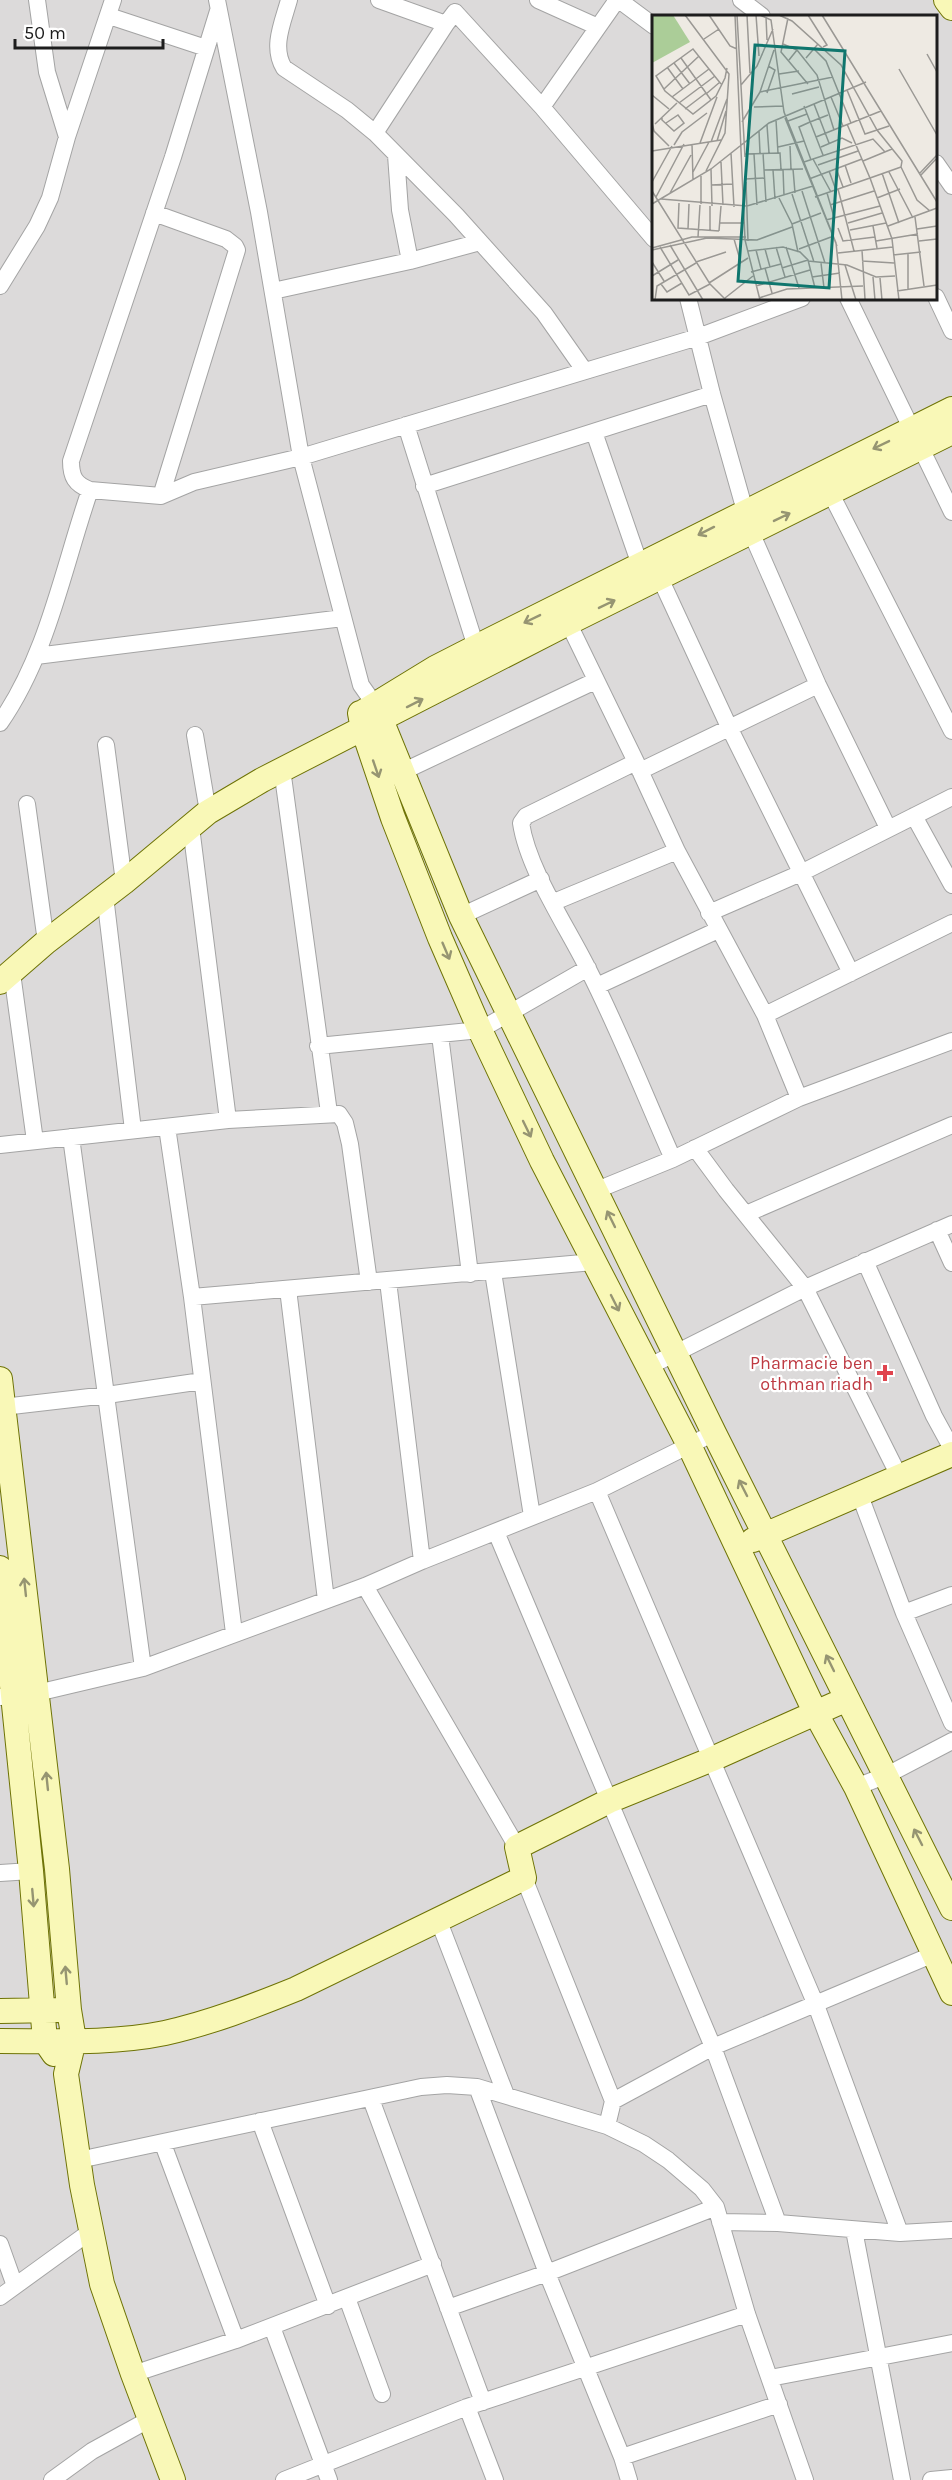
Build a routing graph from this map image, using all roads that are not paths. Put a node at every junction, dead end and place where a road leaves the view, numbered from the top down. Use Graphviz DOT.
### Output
graph roads {
  1 [pos="37,0"];
  2 [pos="289,0"];
  3 [pos="380,0"];
  4 [pos="538,0"];
  5 [pos="618,0"];
  6 [pos="741,0"];
  7 [pos="946,0"];
  8 [pos="218,5"];
  9 [pos="111,8"];
  10 [pos="952,8"];
  11 [pos="455,12"];
  12 [pos="761,15"];
  13 [pos="652,25"];
  14 [pos="598,27"];
  15 [pos="206,48"];
  16 [pos="542,107"];
  17 [pos="375,133"];
  18 [pos="67,137"];
  19 [pos="396,155"];
  20 [pos="937,164"];
  21 [pos="952,186"];
  22 [pos="154,213"];
  23 [pos="652,237"];
  24 [pos="480,242"];
  25 [pos="410,261"];
  26 [pos="0,286"];
  27 [pos="273,291"];
  28 [pos="937,299"];
  29 [pos="689,300"];
  30 [pos="797,300"];
  31 [pos="849,300"];
  32 [pos="952,331"];
  33 [pos="698,337"];
  34 [pos="584,370"];
  35 [pos="712,394"];
  36 [pos="952,409"];
  37 [pos="406,425"];
  38 [pos="594,432"];
  39 [pos="952,432"];
  40 [pos="916,439"];
  41 [pos="301,457"];
  42 [pos="424,486"];
  43 [pos="90,490"];
  44 [pos="831,494"];
  45 [pos="161,496"];
  46 [pos="952,512"];
  47 [pos="748,522"];
  48 [pos="650,572"];
  49 [pos="564,615"];
  50 [pos="343,618"];
  51 [pos="476,647"];
  52 [pos="36,656"];
  53 [pos="595,681"];
  54 [pos="818,685"];
  55 [pos="370,717"];
  56 [pos="0,723"];
  57 [pos="729,727"];
  58 [pos="952,731"];
  59 [pos="195,735"];
  60 [pos="106,745"];
  61 [pos="638,766"];
  62 [pos="282,769"];
  63 [pos="402,772"];
  64 [pos="952,797"];
  65 [pos="27,804"];
  66 [pos="914,816"];
  67 [pos="199,819"];
  68 [pos="888,828"];
  69 [pos="677,851"];
  70 [pos="801,873"];
  71 [pos="542,879"];
  72 [pos="124,882"];
  73 [pos="952,885"];
  74 [pos="105,896"];
  75 [pos="554,902"];
  76 [pos="709,914"];
  77 [pos="460,916"];
  78 [pos="952,923"];
  79 [pos="718,930"];
  80 [pos="46,942"];
  81 [pos="588,968"];
  82 [pos="850,974"];
  83 [pos="6,978"];
  84 [pos="597,986"];
  85 [pos="508,1014"];
  86 [pos="765,1015"];
  87 [pos="480,1030"];
  88 [pos="440,1035"];
  89 [pos="952,1041"];
  90 [pos="318,1047"];
  91 [pos="799,1098"];
  92 [pos="329,1113"];
  93 [pos="228,1120"];
  94 [pos="952,1125"];
  95 [pos="167,1127"];
  96 [pos="133,1130"];
  97 [pos="71,1137"];
  98 [pos="35,1141"];
  99 [pos="0,1145"];
  100 [pos="695,1148"];
  101 [pos="673,1159"];
  102 [pos="597,1190"];
  103 [pos="746,1214"];
  104 [pos="944,1227"];
  105 [pos="594,1262"];
  106 [pos="865,1262"];
  107 [pos="952,1263"];
  108 [pos="493,1272"];
  109 [pos="470,1274"];
  110 [pos="388,1281"];
  111 [pos="369,1282"];
  112 [pos="805,1288"];
  113 [pos="288,1289"];
  114 [pos="192,1297"];
  115 [pos="676,1352"];
  116 [pos="648,1367"];
  117 [pos="0,1379"];
  118 [pos="202,1381"];
  119 [pos="107,1395"];
  120 [pos="3,1407"];
  121 [pos="714,1433"];
  122 [pos="688,1445"];
  123 [pos="952,1449"];
  124 [pos="952,1454"];
  125 [pos="899,1476"];
  126 [pos="597,1491"];
  127 [pos="859,1493"];
  128 [pos="532,1516"];
  129 [pos="496,1532"];
  130 [pos="766,1534"];
  131 [pos="737,1547"];
  132 [pos="422,1561"];
  133 [pos="0,1568"];
  134 [pos="365,1586"];
  135 [pos="952,1595"];
  136 [pos="326,1600"];
  137 [pos="904,1613"];
  138 [pos="234,1633"];
  139 [pos="143,1668"];
  140 [pos="17,1695"];
  141 [pos="847,1699"];
  142 [pos="815,1712"];
  143 [pos="952,1723"];
  144 [pos="952,1741"];
  145 [pos="710,1760"];
  146 [pos="887,1775"];
  147 [pos="856,1787"];
  148 [pos="609,1801"];
  149 [pos="517,1846"];
  150 [pos="31,1871"];
  151 [pos="0,1873"];
  152 [pos="946,1877"];
  153 [pos="524,1878"];
  154 [pos="952,1908"];
  155 [pos="438,1919"];
  156 [pos="934,1954"];
  157 [pos="952,1994"];
  158 [pos="816,2005"];
  159 [pos="69,2010"];
  160 [pos="0,2011"];
  161 [pos="43,2011"];
  162 [pos="74,2040"];
  163 [pos="0,2041"];
  164 [pos="45,2041"];
  165 [pos="713,2047"];
  166 [pos="66,2074"];
  167 [pos="477,2087"];
  168 [pos="506,2095"];
  169 [pos="371,2099"];
  170 [pos="613,2101"];
  171 [pos="260,2121"];
  172 [pos="607,2126"];
  173 [pos="163,2144"];
  174 [pos="79,2160"];
  175 [pos="718,2215"];
  176 [pos="778,2223"];
  177 [pos="854,2230"];
  178 [pos="952,2230"];
  179 [pos="91,2231"];
  180 [pos="900,2233"];
  181 [pos="0,2244"];
  182 [pos="433,2264"];
  183 [pos="547,2273"];
  184 [pos="15,2286"];
  185 [pos="0,2297"];
  186 [pos="347,2298"];
  187 [pos="328,2306"];
  188 [pos="448,2308"];
  189 [pos="747,2314"];
  190 [pos="272,2327"];
  191 [pos="236,2340"];
  192 [pos="952,2343"];
  193 [pos="878,2357"];
  194 [pos="587,2367"];
  195 [pos="133,2374"];
  196 [pos="770,2378"];
  197 [pos="382,2394"];
  198 [pos="483,2402"];
  199 [pos="778,2404"];
  200 [pos="467,2408"];
  201 [pos="150,2419"];
  202 [pos="622,2457"];
  203 [pos="323,2464"];
  204 [pos="952,2478"];
  205 [pos="52,2480"];
  206 [pos="173,2480"];
  207 [pos="284,2480"];
  208 [pos="329,2480"];
  209 [pos="495,2480"];
  210 [pos="628,2480"];
  211 [pos="805,2480"];
  212 [pos="902,2480"];
  213 [pos="931,2480"];
  1 -- 18 [label="street"];
  2 -- 17 [label="street"];
  3 -- 11 [label="street"];
  4 -- 14 [label="street"];
  5 -- 13 [label="street"];
  5 -- 14 [label="street"];
  6 -- 12 [label="street"];
  7 -- 10 [label="street"];
  8 -- 15 [label="street"];
  8 -- 27 [label="street"];
  9 -- 15 [label="street"];
  9 -- 18 [label="street"];
  11 -- 16 [label="street"];
  11 -- 17 [label="street"];
  14 -- 16 [label="street"];
  15 -- 22 [label="street"];
  16 -- 23 [label="street"];
  17 -- 19 [label="street"];
  18 -- 26 [label="street"];
  19 -- 24 [label="street"];
  19 -- 25 [label="street"];
  20 -- 21 [label="street"];
  22 -- 43 [label="street"];
  22 -- 45 [label="street"];
  24 -- 25 [label="street"];
  24 -- 34 [label="street"];
  25 -- 27 [label="street"];
  27 -- 41 [label="street"];
  28 -- 32 [label="street"];
  29 -- 33 [label="street"];
  30 -- 33 [label="street"];
  31 -- 40 [label="street"];
  33 -- 34 [label="street"];
  33 -- 35 [label="street"];
  34 -- 37 [label="street"];
  35 -- 38 [label="street"];
  35 -- 47 [label="street"];
  36 -- 40 [label="street"];
  37 -- 41 [label="street"];
  37 -- 42 [label="street"];
  38 -- 42 [label="street"];
  38 -- 48 [label="street"];
  39 -- 40 [label="street"];
  40 -- 44 [label="street"];
  40 -- 46 [label="street"];
  40 -- 47 [label="street, one-way"];
  41 -- 45 [label="street"];
  41 -- 50 [label="street"];
  42 -- 51 [label="street"];
  43 -- 45 [label="street"];
  43 -- 52 [label="street"];
  47 -- 44 [label="street, one-way"];
  44 -- 58 [label="street"];
  47 -- 48 [label="street"];
  47 -- 54 [label="street"];
  48 -- 49 [label="street"];
  48 -- 57 [label="street"];
  49 -- 51 [label="street, one-way"];
  49 -- 53 [label="street"];
  55 -- 49 [label="street, one-way"];
  50 -- 52 [label="street"];
  50 -- 55 [label="street"];
  51 -- 55 [label="street"];
  52 -- 56 [label="street"];
  53 -- 61 [label="street"];
  53 -- 63 [label="street"];
  54 -- 57 [label="street"];
  54 -- 68 [label="street"];
  55 -- 62 [label="street"];
  55 -- 63 [label="street"];
  55 -- 87 [label="street, one-way"];
  57 -- 61 [label="street"];
  57 -- 70 [label="street"];
  59 -- 67 [label="street"];
  60 -- 72 [label="street"];
  61 -- 69 [label="street"];
  61 -- 71 [label="street"];
  62 -- 67 [label="street"];
  62 -- 90 [label="street"];
  63 -- 77 [label="street"];
  64 -- 66 [label="street"];
  65 -- 80 [label="street"];
  66 -- 68 [label="street"];
  66 -- 73 [label="street"];
  67 -- 72 [label="street"];
  67 -- 93 [label="street"];
  68 -- 70 [label="street"];
  69 -- 75 [label="street"];
  69 -- 76 [label="street"];
  70 -- 76 [label="street"];
  70 -- 82 [label="street"];
  71 -- 75 [label="street"];
  71 -- 77 [label="street"];
  72 -- 74 [label="street"];
  74 -- 80 [label="street"];
  74 -- 96 [label="street"];
  75 -- 81 [label="street"];
  76 -- 79 [label="street"];
  77 -- 85 [label="street"];
  78 -- 82 [label="street"];
  79 -- 84 [label="street"];
  79 -- 86 [label="street"];
  80 -- 83 [label="street"];
  81 -- 84 [label="street"];
  81 -- 85 [label="street"];
  82 -- 86 [label="street"];
  83 -- 98 [label="street"];
  84 -- 101 [label="street"];
  85 -- 87 [label="street"];
  85 -- 102 [label="street"];
  86 -- 91 [label="street"];
  87 -- 88 [label="street"];
  87 -- 105 [label="street, one-way"];
  88 -- 90 [label="street"];
  88 -- 109 [label="street"];
  89 -- 91 [label="street"];
  90 -- 92 [label="street"];
  91 -- 100 [label="street"];
  92 -- 93 [label="street"];
  92 -- 111 [label="street"];
  93 -- 95 [label="street"];
  94 -- 103 [label="street"];
  95 -- 96 [label="street"];
  95 -- 114 [label="street"];
  96 -- 97 [label="street"];
  97 -- 98 [label="street"];
  97 -- 119 [label="street"];
  98 -- 99 [label="street"];
  100 -- 101 [label="street"];
  100 -- 103 [label="street"];
  101 -- 102 [label="street"];
  115 -- 102 [label="street, one-way"];
  103 -- 112 [label="street"];
  104 -- 106 [label="street"];
  104 -- 107 [label="street"];
  105 -- 108 [label="street"];
  105 -- 116 [label="street, one-way"];
  106 -- 112 [label="street"];
  106 -- 123 [label="street"];
  108 -- 109 [label="street"];
  108 -- 128 [label="street"];
  109 -- 110 [label="street"];
  110 -- 111 [label="street"];
  110 -- 132 [label="street"];
  111 -- 113 [label="street"];
  112 -- 115 [label="street"];
  112 -- 125 [label="street"];
  113 -- 114 [label="street"];
  113 -- 136 [label="street"];
  114 -- 118 [label="street"];
  115 -- 116 [label="street"];
  115 -- 121 [label="street"];
  116 -- 122 [label="street"];
  117 -- 120 [label="street"];
  118 -- 119 [label="street"];
  118 -- 138 [label="street"];
  119 -- 120 [label="street"];
  119 -- 139 [label="street"];
  140 -- 120 [label="street, one-way"];
  121 -- 122 [label="street"];
  130 -- 121 [label="street, one-way"];
  122 -- 126 [label="street"];
  122 -- 131 [label="street"];
  124 -- 125 [label="street"];
  125 -- 127 [label="street"];
  126 -- 128 [label="street"];
  126 -- 145 [label="street"];
  127 -- 130 [label="street"];
  127 -- 137 [label="street"];
  128 -- 129 [label="street"];
  129 -- 132 [label="street"];
  129 -- 148 [label="street"];
  130 -- 131 [label="street"];
  141 -- 130 [label="street, one-way"];
  131 -- 142 [label="street"];
  132 -- 134 [label="street"];
  133 -- 140 [label="street"];
  134 -- 136 [label="street"];
  134 -- 149 [label="street"];
  135 -- 137 [label="street"];
  136 -- 138 [label="street"];
  137 -- 143 [label="street"];
  138 -- 139 [label="street"];
  139 -- 140 [label="street"];
  140 -- 150 [label="street"];
  159 -- 140 [label="street, one-way"];
  141 -- 142 [label="street"];
  141 -- 146 [label="street"];
  142 -- 145 [label="street"];
  142 -- 147 [label="street"];
  144 -- 146 [label="street"];
  145 -- 148 [label="street"];
  145 -- 158 [label="street"];
  146 -- 147 [label="street"];
  152 -- 146 [label="street, one-way"];
  147 -- 156 [label="street"];
  148 -- 149 [label="street"];
  148 -- 165 [label="street"];
  149 -- 153 [label="street"];
  150 -- 151 [label="street"];
  150 -- 161 [label="street, one-way"];
  152 -- 154 [label="street"];
  153 -- 155 [label="street"];
  153 -- 170 [label="street"];
  155 -- 162 [label="street"];
  155 -- 168 [label="street"];
  156 -- 157 [label="street"];
  156 -- 158 [label="street"];
  158 -- 165 [label="street"];
  158 -- 180 [label="street"];
  159 -- 161 [label="street"];
  159 -- 162 [label="street"];
  160 -- 161 [label="street"];
  161 -- 164 [label="street"];
  162 -- 164 [label="street"];
  162 -- 166 [label="street"];
  163 -- 164 [label="street"];
  164 -- 166 [label="street"];
  165 -- 170 [label="street"];
  165 -- 176 [label="street"];
  166 -- 174 [label="street"];
  167 -- 168 [label="street"];
  167 -- 169 [label="street"];
  167 -- 183 [label="street"];
  168 -- 172 [label="street"];
  169 -- 171 [label="street"];
  169 -- 182 [label="street"];
  170 -- 172 [label="street"];
  171 -- 173 [label="street"];
  171 -- 187 [label="street"];
  172 -- 175 [label="street"];
  173 -- 174 [label="street"];
  173 -- 191 [label="street"];
  174 -- 179 [label="street"];
  175 -- 176 [label="street"];
  175 -- 183 [label="street"];
  175 -- 189 [label="street"];
  176 -- 177 [label="street"];
  177 -- 180 [label="street"];
  177 -- 193 [label="street"];
  178 -- 180 [label="street"];
  179 -- 184 [label="street"];
  179 -- 195 [label="street"];
  181 -- 184 [label="street"];
  182 -- 186 [label="street"];
  182 -- 188 [label="street"];
  183 -- 188 [label="street"];
  183 -- 194 [label="street"];
  184 -- 185 [label="street"];
  186 -- 187 [label="street"];
  186 -- 197 [label="street"];
  187 -- 190 [label="street"];
  188 -- 198 [label="street"];
  189 -- 194 [label="street"];
  189 -- 196 [label="street"];
  190 -- 191 [label="street"];
  190 -- 203 [label="street"];
  191 -- 195 [label="street"];
  192 -- 193 [label="street"];
  193 -- 196 [label="street"];
  193 -- 212 [label="street"];
  194 -- 198 [label="street"];
  194 -- 202 [label="street"];
  195 -- 201 [label="street"];
  196 -- 199 [label="street"];
  198 -- 200 [label="street"];
  199 -- 202 [label="street"];
  199 -- 211 [label="street"];
  200 -- 203 [label="street"];
  200 -- 209 [label="street"];
  201 -- 205 [label="street"];
  201 -- 206 [label="street"];
  202 -- 210 [label="street"];
  203 -- 207 [label="street"];
  203 -- 208 [label="street"];
  204 -- 213 [label="street"];
}
